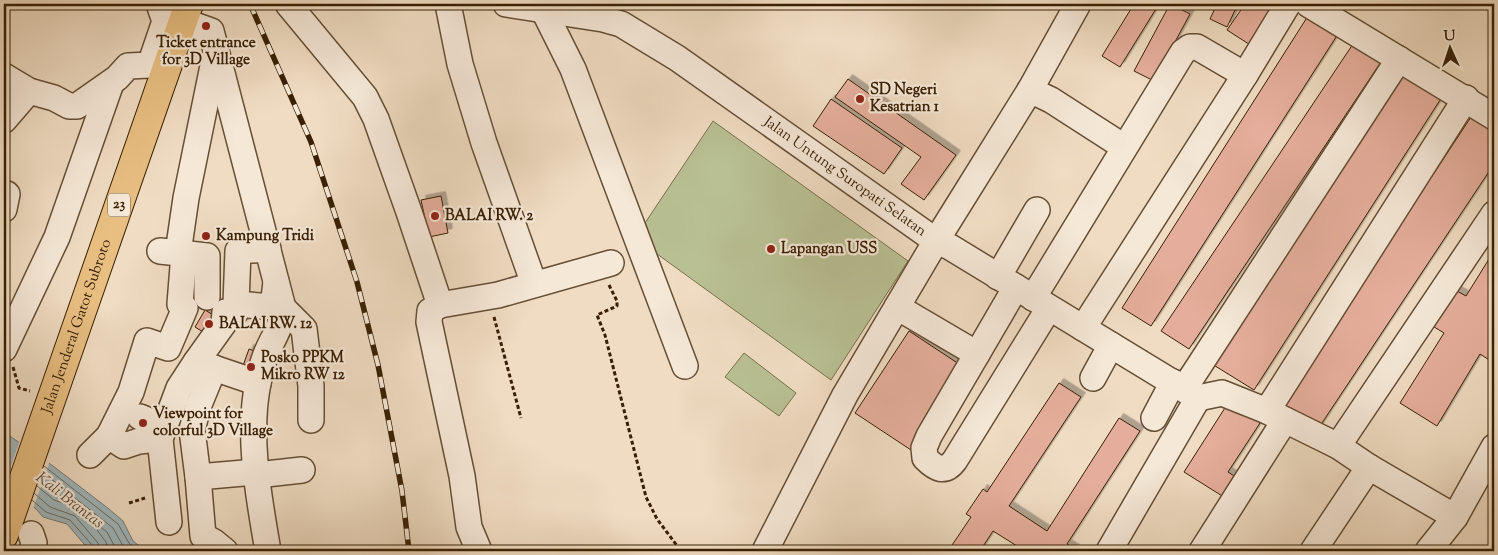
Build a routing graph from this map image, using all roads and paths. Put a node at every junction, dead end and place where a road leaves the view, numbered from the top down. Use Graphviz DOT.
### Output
graph roads {
  1 [pos="159,4"];
  2 [pos="288,4"];
  3 [pos="448,4"];
  4 [pos="511,4"];
  5 [pos="1078,4"];
  6 [pos="1288,4"];
  7 [pos="1308,4"];
  8 [pos="186,9"];
  9 [pos="543,9"];
  10 [pos="216,51"];
  11 [pos="1399,58"];
  12 [pos="1245,75"];
  13 [pos="4,76"];
  14 [pos="111,83"];
  15 [pos="1030,90"];
  16 [pos="29,91"];
  17 [pos="1466,98"];
  18 [pos="1494,117"];
  19 [pos="4,120"];
  20 [pos="1124,147"];
  21 [pos="4,193"];
  22 [pos="4,210"];
  23 [pos="1037,210"];
  24 [pos="1494,214"];
  25 [pos="936,241"];
  26 [pos="268,249"];
  27 [pos="174,253"];
  28 [pos="604,265"];
  29 [pos="276,280"];
  30 [pos="534,284"];
  31 [pos="1024,292"];
  32 [pos="488,296"];
  33 [pos="207,297"];
  34 [pos="236,304"];
  35 [pos="440,306"];
  36 [pos="897,307"];
  37 [pos="284,308"];
  38 [pos="1082,328"];
  39 [pos="1111,345"];
  40 [pos="7,354"];
  41 [pos="977,354"];
  42 [pos="205,365"];
  43 [pos="685,366"];
  44 [pos="1093,378"];
  45 [pos="258,383"];
  46 [pos="1185,390"];
  47 [pos="42,398"];
  48 [pos="945,408"];
  49 [pos="1276,416"];
  50 [pos="140,417"];
  51 [pos="521,418"];
  52 [pos="1154,418"];
  53 [pos="311,420"];
  54 [pos="975,428"];
  55 [pos="162,433"];
  56 [pos="109,436"];
  57 [pos="1338,446"];
  58 [pos="1494,448"];
  59 [pos="90,455"];
  60 [pos="1369,467"];
  61 [pos="302,470"];
  62 [pos="257,474"];
  63 [pos="196,481"];
  64 [pos="165,489"];
  65 [pos="1455,517"];
  66 [pos="168,522"];
  67 [pos="4,535"];
  68 [pos="773,548"];
  69 [pos="226,551"];
  70 [pos="268,551"];
  71 [pos="478,551"];
  72 [pos="681,551"];
  73 [pos="1110,551"];
  74 [pos="1202,551"];
  75 [pos="1312,551"];
  76 [pos="1428,551"];
  1 -- 14 [label="street"];
  2 -- 35 [label="street"];
  3 -- 30 [label="street"];
  4 -- 9 [label="street, Jalan Untung Suropati Selatan"];
  5 -- 15 [label="street, Jalan Untung Suropati Selatan"];
  6 -- 12 [label="street"];
  7 -- 11 [label="street"];
  8 -- 10 [label="street"];
  8 -- 47 [label="highway, Jalan Jenderal Gatot Subroto / 23"];
  9 -- 25 [label="street, Jalan Untung Suropati Selatan"];
  9 -- 43 [label="street"];
  10 -- 26 [label="street"];
  10 -- 27 [label="street"];
  11 -- 17 [label="street"];
  11 -- 46 [label="street"];
  12 -- 20 [label="street"];
  12 -- 38 [label="street"];
  13 -- 16 [label="street"];
  14 -- 16 [label="street"];
  14 -- 40 [label="street"];
  15 -- 20 [label="street"];
  15 -- 25 [label="street, Jalan Untung Suropati Selatan"];
  16 -- 19 [label="street"];
  17 -- 18 [label="street"];
  17 -- 49 [label="street"];
  20 -- 31 [label="street"];
  21 -- 22 [label="street"];
  23 -- 31 [label="street"];
  24 -- 57 [label="street"];
  25 -- 31 [label="street"];
  25 -- 36 [label="street"];
  26 -- 29 [label="street"];
  26 -- 34 [label="street"];
  27 -- 33 [label="street"];
  27 -- 56 [label="street"];
  28 -- 30 [label="street"];
  28 -- 72 [label="path"];
  29 -- 34 [label="street"];
  29 -- 37 [label="street"];
  30 -- 32 [label="street"];
  31 -- 38 [label="street"];
  31 -- 41 [label="street"];
  31 -- 54 [label="street"];
  32 -- 35 [label="street"];
  32 -- 51 [label="path"];
  34 -- 42 [label="street"];
  35 -- 71 [label="street"];
  36 -- 41 [label="street"];
  36 -- 68 [label="street"];
  37 -- 45 [label="street"];
  37 -- 53 [label="street"];
  38 -- 39 [label="street"];
  39 -- 44 [label="street"];
  39 -- 46 [label="street"];
  40 -- 47 [label="path"];
  41 -- 48 [label="street"];
  42 -- 45 [label="street"];
  42 -- 55 [label="street"];
  42 -- 63 [label="street"];
  45 -- 62 [label="street"];
  46 -- 49 [label="street"];
  46 -- 52 [label="street"];
  46 -- 73 [label="street"];
  47 -- 67 [label="highway, Jalan Jenderal Gatot Subroto / 23"];
  48 -- 54 [label="street"];
  48 -- 54 [label="street"];
  49 -- 57 [label="street"];
  49 -- 74 [label="street"];
  50 -- 55 [label="street"];
  55 -- 56 [label="street"];
  55 -- 64 [label="street"];
  56 -- 59 [label="street"];
  57 -- 60 [label="street"];
  58 -- 65 [label="street"];
  60 -- 65 [label="street"];
  60 -- 75 [label="street"];
  61 -- 62 [label="street"];
  62 -- 63 [label="street"];
  62 -- 70 [label="street"];
  63 -- 64 [label="street"];
  63 -- 69 [label="street"];
  64 -- 66 [label="street"];
  65 -- 76 [label="street"];
}
